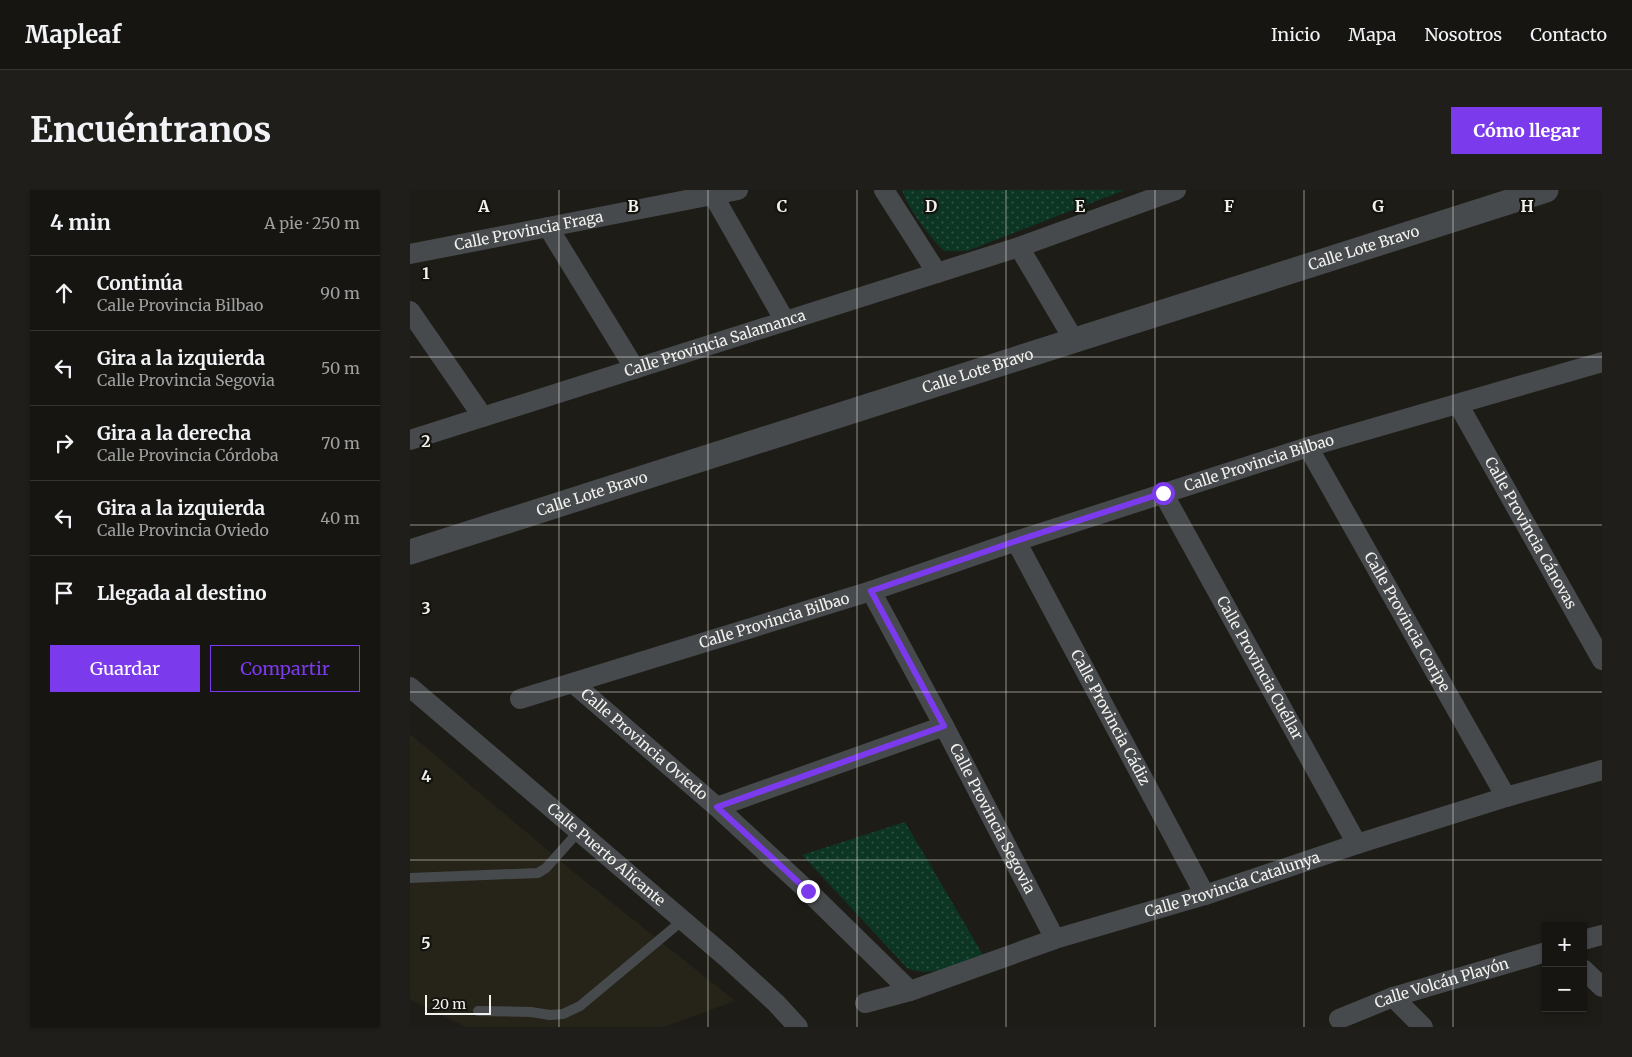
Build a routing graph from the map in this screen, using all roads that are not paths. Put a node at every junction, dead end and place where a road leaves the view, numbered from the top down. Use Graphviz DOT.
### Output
graph roads {
  1 [pos="738,190"];
  2 [pos="884,190"];
  3 [pos="1176,190"];
  4 [pos="1546,190"];
  5 [pos="713,195"];
  6 [pos="548,227"];
  7 [pos="1019,247"];
  8 [pos="410,254"];
  9 [pos="937,273"];
  10 [pos="410,311"];
  11 [pos="785,321"];
  12 [pos="1074,340"];
  13 [pos="1602,362"];
  14 [pos="635,369"];
  15 [pos="1458,404"];
  16 [pos="483,417"];
  17 [pos="410,440"];
  18 [pos="1308,448"];
  19 [pos="1163,493"];
  20 [pos="1016,541"];
  21 [pos="410,552"];
  22 [pos="871,591"];
  23 [pos="1602,660"];
  24 [pos="574,683"];
  25 [pos="410,687"];
  26 [pos="520,699"];
  27 [pos="944,726"];
  28 [pos="1602,770"];
  29 [pos="1506,797"];
  30 [pos="717,807"];
  31 [pos="578,831"];
  32 [pos="1357,844"];
  33 [pos="410,878"];
  34 [pos="1205,895"];
  35 [pos="683,920"];
  36 [pos="1602,934"];
  37 [pos="1055,939"];
  38 [pos="1587,939"];
  39 [pos="1542,953"];
  40 [pos="1587,973"];
  41 [pos="1602,987"];
  42 [pos="910,991"];
  43 [pos="1393,997"];
  44 [pos="865,1003"];
  45 [pos="478,1011"];
  46 [pos="1339,1019"];
  47 [pos="798,1027"];
  48 [pos="1423,1027"];
  1 -- 5 [label="street, Calle Provincia Fraga"];
  2 -- 9 [label="street"];
  3 -- 7 [label="street, Calle Provincia Salamanca"];
  4 -- 12 [label="street, Calle Lote Bravo"];
  5 -- 6 [label="street, Calle Provincia Fraga"];
  5 -- 11 [label="street"];
  6 -- 8 [label="street, Calle Provincia Fraga"];
  6 -- 14 [label="street"];
  7 -- 9 [label="street, Calle Provincia Salamanca"];
  7 -- 12 [label="street"];
  9 -- 11 [label="street, Calle Provincia Salamanca"];
  10 -- 16 [label="street"];
  11 -- 14 [label="street, Calle Provincia Salamanca"];
  12 -- 21 [label="street, Calle Lote Bravo"];
  13 -- 15 [label="street, Calle Provincia Bilbao"];
  14 -- 16 [label="street, Calle Provincia Salamanca"];
  15 -- 18 [label="street, Calle Provincia Bilbao"];
  15 -- 23 [label="street, Calle Provincia Cánovas"];
  16 -- 17 [label="street, Calle Provincia Salamanca"];
  18 -- 19 [label="street, Calle Provincia Bilbao"];
  18 -- 29 [label="street, Calle Provincia Coripe"];
  19 -- 20 [label="street, Calle Provincia Bilbao"];
  19 -- 32 [label="street, Calle Provincia Cuéllar"];
  20 -- 22 [label="street, Calle Provincia Bilbao"];
  20 -- 34 [label="street, Calle Provincia Cádiz"];
  22 -- 24 [label="street, Calle Provincia Bilbao"];
  22 -- 27 [label="street, Calle Provincia Segovia"];
  24 -- 26 [label="street, Calle Provincia Bilbao"];
  24 -- 30 [label="street, Calle Provincia Oviedo"];
  25 -- 31 [label="street, Calle Puerto Alicante"];
  27 -- 30 [label="street"];
  27 -- 37 [label="street, Calle Provincia Segovia"];
  28 -- 29 [label="street, Calle Provincia Catalunya"];
  29 -- 32 [label="street, Calle Provincia Catalunya"];
  30 -- 42 [label="street, Calle Provincia Oviedo"];
  31 -- 33 [label="lane"];
  31 -- 35 [label="street, Calle Puerto Alicante"];
  32 -- 34 [label="street, Calle Provincia Catalunya"];
  34 -- 37 [label="street, Calle Provincia Catalunya"];
  35 -- 45 [label="lane"];
  35 -- 47 [label="street, Calle Puerto Alicante"];
  36 -- 38 [label="street"];
  37 -- 42 [label="street, Calle Provincia Catalunya"];
  39 -- 43 [label="street, Calle Volcán Playón"];
  40 -- 41 [label="street"];
  42 -- 44 [label="street, Calle Provincia Catalunya"];
  43 -- 46 [label="street, Calle Volcán Playón"];
  43 -- 48 [label="street"];
}
